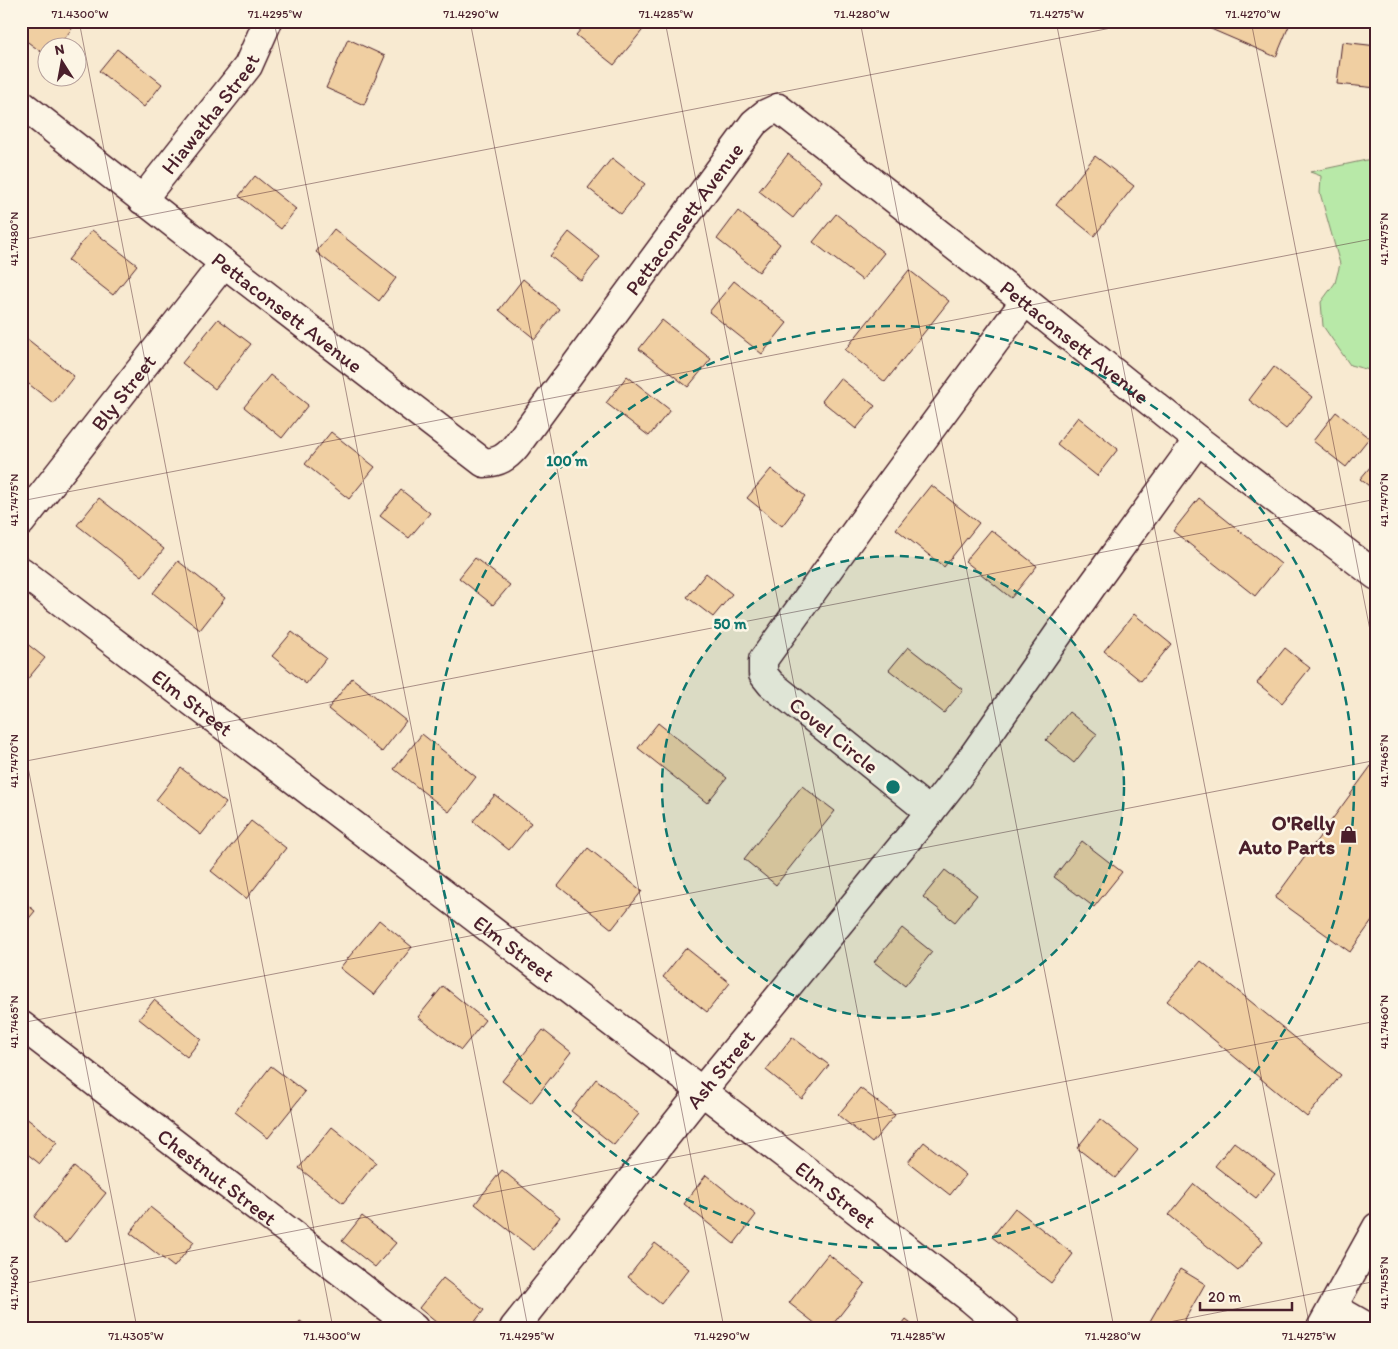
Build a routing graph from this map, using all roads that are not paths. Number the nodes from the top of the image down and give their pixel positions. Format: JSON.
{"nodes":[{"id":1,"x":268,"y":21,"type":"edge"},
{"id":2,"x":21,"y":104,"type":"edge"},
{"id":3,"x":142,"y":200,"type":"junction"},
{"id":4,"x":224,"y":263,"type":"junction"},
{"id":5,"x":1025,"y":301,"type":"junction"},
{"id":6,"x":1198,"y":440,"type":"junction"},
{"id":7,"x":21,"y":522,"type":"edge"},
{"id":8,"x":21,"y":571,"type":"edge"},
{"id":9,"x":1377,"y":576,"type":"edge"},
{"id":10,"x":930,"y":812,"type":"junction"},
{"id":11,"x":21,"y":1025,"type":"edge"},
{"id":12,"x":701,"y":1092,"type":"junction"},
{"id":13,"x":1377,"y":1227,"type":"edge"},
{"id":14,"x":1328,"y":1318,"type":"edge"},
{"id":15,"x":414,"y":1328,"type":"edge"},
{"id":16,"x":514,"y":1328,"type":"edge"},
{"id":17,"x":1005,"y":1328,"type":"edge"},
{"id":18,"x":1370,"y":1328,"type":"edge"}],
"edges":[{"from":1,"to":3,"type":"street","name":"Hiawatha Street"},
{"from":2,"to":3,"type":"street","name":"Pettaconsett Avenue"},
{"from":3,"to":4,"type":"street","name":"Pettaconsett Avenue"},
{"from":4,"to":5,"type":"street","name":"Pettaconsett Avenue"},
{"from":4,"to":7,"type":"street","name":"Bly Street"},
{"from":5,"to":6,"type":"street","name":"Pettaconsett Avenue"},
{"from":5,"to":10,"type":"street","name":"Covel Circle"},
{"from":6,"to":9,"type":"street","name":"Pettaconsett Avenue"},
{"from":6,"to":10,"type":"street"},
{"from":8,"to":12,"type":"street","name":"Elm Street"},
{"from":10,"to":12,"type":"street","name":"Ash Street"},
{"from":11,"to":15,"type":"street","name":"Chestnut Street"},
{"from":12,"to":16,"type":"street","name":"Ash Street"},
{"from":12,"to":17,"type":"street","name":"Elm Street"},
{"from":13,"to":14,"type":"street"},
{"from":14,"to":18,"type":"street"}]}
